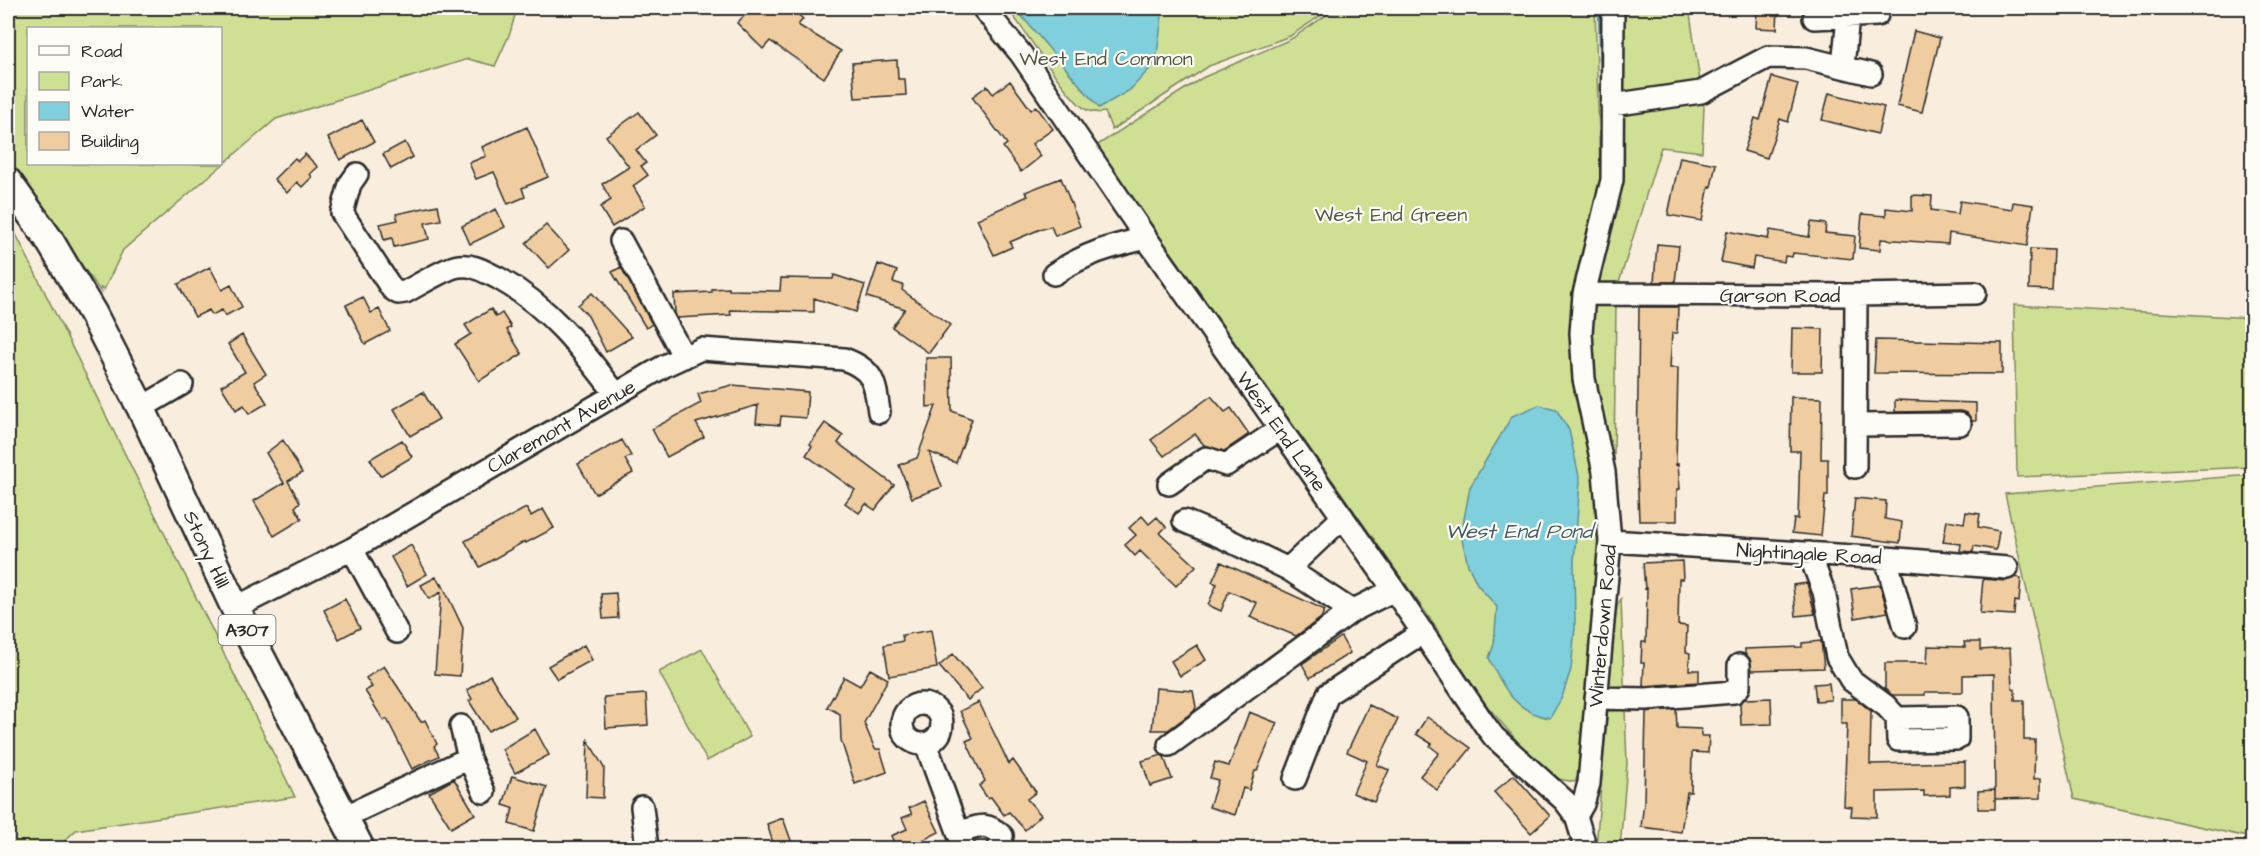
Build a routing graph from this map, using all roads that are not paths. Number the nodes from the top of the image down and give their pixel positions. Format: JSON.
{"nodes":[{"id":1,"x":983,"y":8,"type":"edge"},
{"id":2,"x":1612,"y":8,"type":"edge"},
{"id":3,"x":1877,"y":15,"type":"dead end"},
{"id":4,"x":1848,"y":16,"type":"junction"},
{"id":5,"x":1814,"y":18,"type":"dead end"},
{"id":6,"x":1843,"y":66,"type":"junction"},
{"id":7,"x":1871,"y":74,"type":"dead end"},
{"id":8,"x":1612,"y":105,"type":"junction"},
{"id":9,"x":357,"y":174,"type":"dead end"},
{"id":10,"x":8,"y":182,"type":"edge"},
{"id":11,"x":1146,"y":238,"type":"junction"},
{"id":12,"x":621,"y":241,"type":"dead end"},
{"id":13,"x":1054,"y":274,"type":"dead end"},
{"id":14,"x":1975,"y":293,"type":"dead end"},
{"id":15,"x":1584,"y":294,"type":"junction"},
{"id":16,"x":1856,"y":295,"type":"junction"},
{"id":17,"x":684,"y":357,"type":"junction"},
{"id":18,"x":182,"y":384,"type":"dead end"},
{"id":19,"x":616,"y":394,"type":"junction"},
{"id":20,"x":141,"y":408,"type":"junction"},
{"id":21,"x":879,"y":412,"type":"dead end"},
{"id":22,"x":1960,"y":424,"type":"dead end"},
{"id":23,"x":1856,"y":425,"type":"junction"},
{"id":24,"x":1280,"y":429,"type":"junction"},
{"id":25,"x":1855,"y":467,"type":"dead end"},
{"id":26,"x":1169,"y":484,"type":"dead end"},
{"id":27,"x":1342,"y":517,"type":"junction"},
{"id":28,"x":1184,"y":522,"type":"dead end"},
{"id":29,"x":1610,"y":541,"type":"junction"},
{"id":30,"x":352,"y":549,"type":"junction"},
{"id":31,"x":1809,"y":553,"type":"junction"},
{"id":32,"x":1886,"y":558,"type":"junction"},
{"id":33,"x":2007,"y":568,"type":"dead end"},
{"id":34,"x":1288,"y":569,"type":"junction"},
{"id":35,"x":1394,"y":590,"type":"junction"},
{"id":36,"x":235,"y":608,"type":"junction"},
{"id":37,"x":1352,"y":611,"type":"junction"},
{"id":38,"x":1905,"y":627,"type":"dead end"},
{"id":39,"x":397,"y":632,"type":"dead end"},
{"id":40,"x":1423,"y":632,"type":"junction"},
{"id":41,"x":1739,"y":665,"type":"dead end"},
{"id":42,"x":1596,"y":698,"type":"junction"},
{"id":43,"x":1898,"y":718,"type":"dead end"},
{"id":44,"x":461,"y":726,"type":"dead end"},
{"id":45,"x":926,"y":744,"type":"dead end"},
{"id":46,"x":1169,"y":745,"type":"dead end"},
{"id":47,"x":469,"y":758,"type":"junction"},
{"id":48,"x":1295,"y":779,"type":"dead end"},
{"id":49,"x":484,"y":792,"type":"dead end"},
{"id":50,"x":642,"y":807,"type":"dead end"},
{"id":51,"x":1576,"y":816,"type":"junction"},
{"id":52,"x":344,"y":818,"type":"junction"},
{"id":53,"x":961,"y":841,"type":"edge"},
{"id":54,"x":360,"y":849,"type":"edge"},
{"id":55,"x":647,"y":849,"type":"edge"},
{"id":56,"x":999,"y":849,"type":"edge"},
{"id":57,"x":1583,"y":849,"type":"edge"}],
"edges":[{"from":1,"to":11,"type":"street","name":"West End Lane"},
{"from":2,"to":8,"type":"street","name":"Winterdown Road"},
{"from":3,"to":4,"type":"street"},
{"from":4,"to":5,"type":"street"},
{"from":4,"to":6,"type":"street"},
{"from":6,"to":7,"type":"street"},
{"from":6,"to":8,"type":"street"},
{"from":8,"to":15,"type":"street","name":"Winterdown Road"},
{"from":9,"to":19,"type":"street"},
{"from":10,"to":20,"type":"main road","name":"Stony Hill","number":"A307"},
{"from":11,"to":13,"type":"street"},
{"from":11,"to":24,"type":"street","name":"West End Lane"},
{"from":12,"to":17,"type":"street"},
{"from":14,"to":16,"type":"street","name":"Garson Road"},
{"from":15,"to":16,"type":"street","name":"Garson Road"},
{"from":15,"to":29,"type":"street","name":"Winterdown Road"},
{"from":16,"to":23,"type":"street"},
{"from":17,"to":19,"type":"street","name":"Claremont Avenue"},
{"from":17,"to":21,"type":"street","name":"Claremont Avenue"},
{"from":18,"to":20,"type":"street"},
{"from":19,"to":30,"type":"street","name":"Claremont Avenue"},
{"from":20,"to":36,"type":"main road","name":"Stony Hill","number":"A307"},
{"from":22,"to":23,"type":"street"},
{"from":23,"to":25,"type":"street"},
{"from":24,"to":26,"type":"street"},
{"from":24,"to":27,"type":"street","name":"West End Lane"},
{"from":27,"to":34,"type":"street"},
{"from":27,"to":35,"type":"street","name":"West End Lane"},
{"from":28,"to":34,"type":"street"},
{"from":29,"to":31,"type":"street","name":"Nightingale Road"},
{"from":29,"to":42,"type":"street","name":"Winterdown Road"},
{"from":30,"to":36,"type":"street","name":"Claremont Avenue"},
{"from":30,"to":39,"type":"street"},
{"from":31,"to":32,"type":"street","name":"Nightingale Road"},
{"from":31,"to":43,"type":"street"},
{"from":32,"to":33,"type":"street","name":"Nightingale Road"},
{"from":32,"to":38,"type":"street"},
{"from":34,"to":37,"type":"street"},
{"from":35,"to":37,"type":"street"},
{"from":35,"to":40,"type":"street","name":"West End Lane"},
{"from":36,"to":52,"type":"main road","name":"Stony Hill","number":"A307"},
{"from":37,"to":46,"type":"street"},
{"from":40,"to":48,"type":"street"},
{"from":40,"to":51,"type":"street","name":"West End Lane"},
{"from":41,"to":42,"type":"street"},
{"from":42,"to":51,"type":"street","name":"Winterdown Road"},
{"from":44,"to":47,"type":"street"},
{"from":45,"to":53,"type":"street"},
{"from":47,"to":49,"type":"street"},
{"from":47,"to":52,"type":"street"},
{"from":50,"to":55,"type":"street"},
{"from":51,"to":57,"type":"street","name":"West End Lane"},
{"from":52,"to":54,"type":"main road","name":"Stony Hill","number":"A307"},
{"from":53,"to":56,"type":"street"}]}
